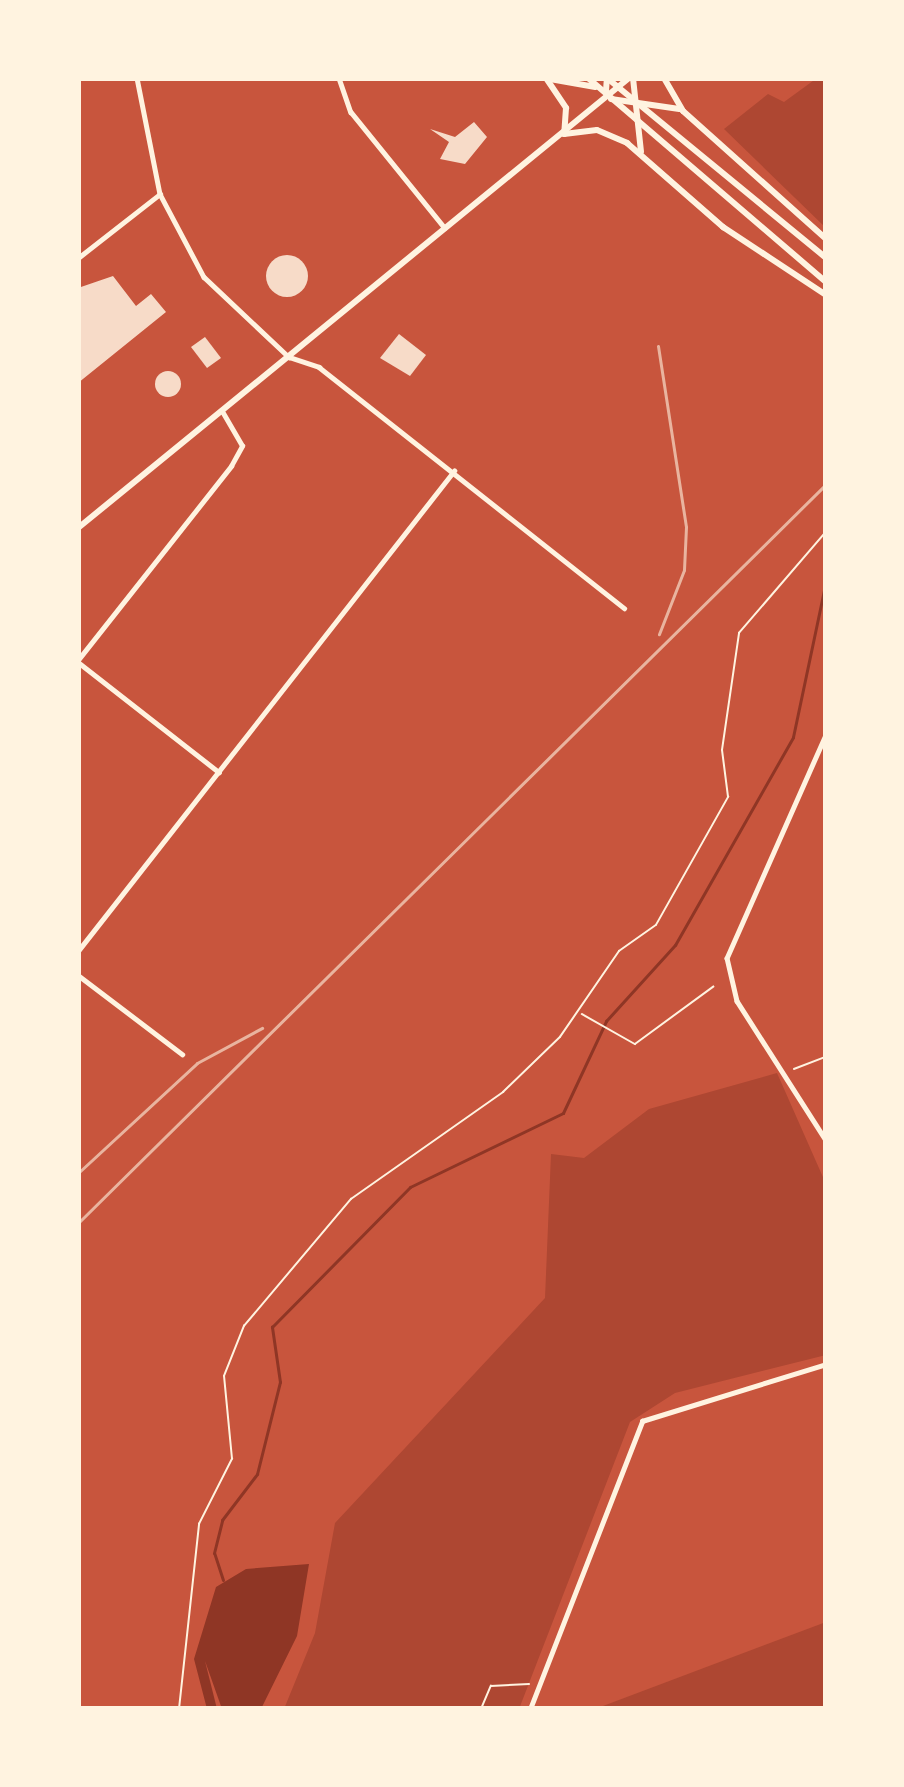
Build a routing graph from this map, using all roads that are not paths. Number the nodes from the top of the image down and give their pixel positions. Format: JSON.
{"nodes":[{"id":1,"x":137,"y":78,"type":"edge"},
{"id":2,"x":339,"y":78,"type":"edge"},
{"id":3,"x":546,"y":78,"type":"edge"},
{"id":4,"x":588,"y":78,"type":"edge"},
{"id":5,"x":630,"y":78,"type":"edge"},
{"id":6,"x":664,"y":78,"type":"edge"},
{"id":7,"x":607,"y":82,"type":"edge"},
{"id":8,"x":628,"y":97,"type":"junction"},
{"id":9,"x":600,"y":102,"type":"junction"},
{"id":10,"x":682,"y":111,"type":"junction"},
{"id":11,"x":564,"y":134,"type":"junction"},
{"id":12,"x":643,"y":156,"type":"junction"},
{"id":13,"x":160,"y":194,"type":"junction"},
{"id":14,"x":446,"y":229,"type":"junction"},
{"id":15,"x":826,"y":238,"type":"edge"},
{"id":16,"x":78,"y":258,"type":"edge"},
{"id":17,"x":826,"y":258,"type":"edge"},
{"id":18,"x":826,"y":282,"type":"edge"},
{"id":19,"x":826,"y":295,"type":"edge"},
{"id":20,"x":290,"y":357,"type":"junction"},
{"id":21,"x":222,"y":412,"type":"junction"},
{"id":22,"x":454,"y":471,"type":"junction"},
{"id":23,"x":78,"y":528,"type":"edge"},
{"id":24,"x":624,"y":608,"type":"dead end"},
{"id":25,"x":78,"y":661,"type":"edge"},
{"id":26,"x":826,"y":735,"type":"edge"},
{"id":27,"x":219,"y":772,"type":"junction"},
{"id":28,"x":78,"y":951,"type":"edge"},
{"id":29,"x":78,"y":975,"type":"edge"},
{"id":30,"x":182,"y":1054,"type":"dead end"},
{"id":31,"x":826,"y":1140,"type":"edge"},
{"id":32,"x":826,"y":1364,"type":"edge"},
{"id":33,"x":530,"y":1709,"type":"edge"}],
"edges":[{"from":1,"to":13,"type":"street"},
{"from":2,"to":14,"type":"street"},
{"from":3,"to":7,"type":"main road"},
{"from":3,"to":11,"type":"main road"},
{"from":4,"to":18,"type":"main road"},
{"from":5,"to":7,"type":"main road"},
{"from":5,"to":8,"type":"main road"},
{"from":5,"to":9,"type":"main road"},
{"from":6,"to":10,"type":"main road"},
{"from":7,"to":9,"type":"main road"},
{"from":7,"to":17,"type":"main road"},
{"from":8,"to":9,"type":"main road"},
{"from":8,"to":10,"type":"main road"},
{"from":8,"to":12,"type":"main road"},
{"from":9,"to":11,"type":"main road"},
{"from":10,"to":15,"type":"main road"},
{"from":11,"to":12,"type":"main road"},
{"from":11,"to":14,"type":"main road"},
{"from":12,"to":19,"type":"main road"},
{"from":13,"to":16,"type":"street"},
{"from":13,"to":20,"type":"street"},
{"from":14,"to":20,"type":"main road"},
{"from":20,"to":21,"type":"main road"},
{"from":20,"to":22,"type":"street"},
{"from":21,"to":23,"type":"main road"},
{"from":21,"to":25,"type":"street"},
{"from":22,"to":24,"type":"street"},
{"from":22,"to":27,"type":"street"},
{"from":25,"to":27,"type":"street"},
{"from":26,"to":31,"type":"street"},
{"from":27,"to":28,"type":"street"},
{"from":29,"to":30,"type":"street"},
{"from":32,"to":33,"type":"street"}]}
